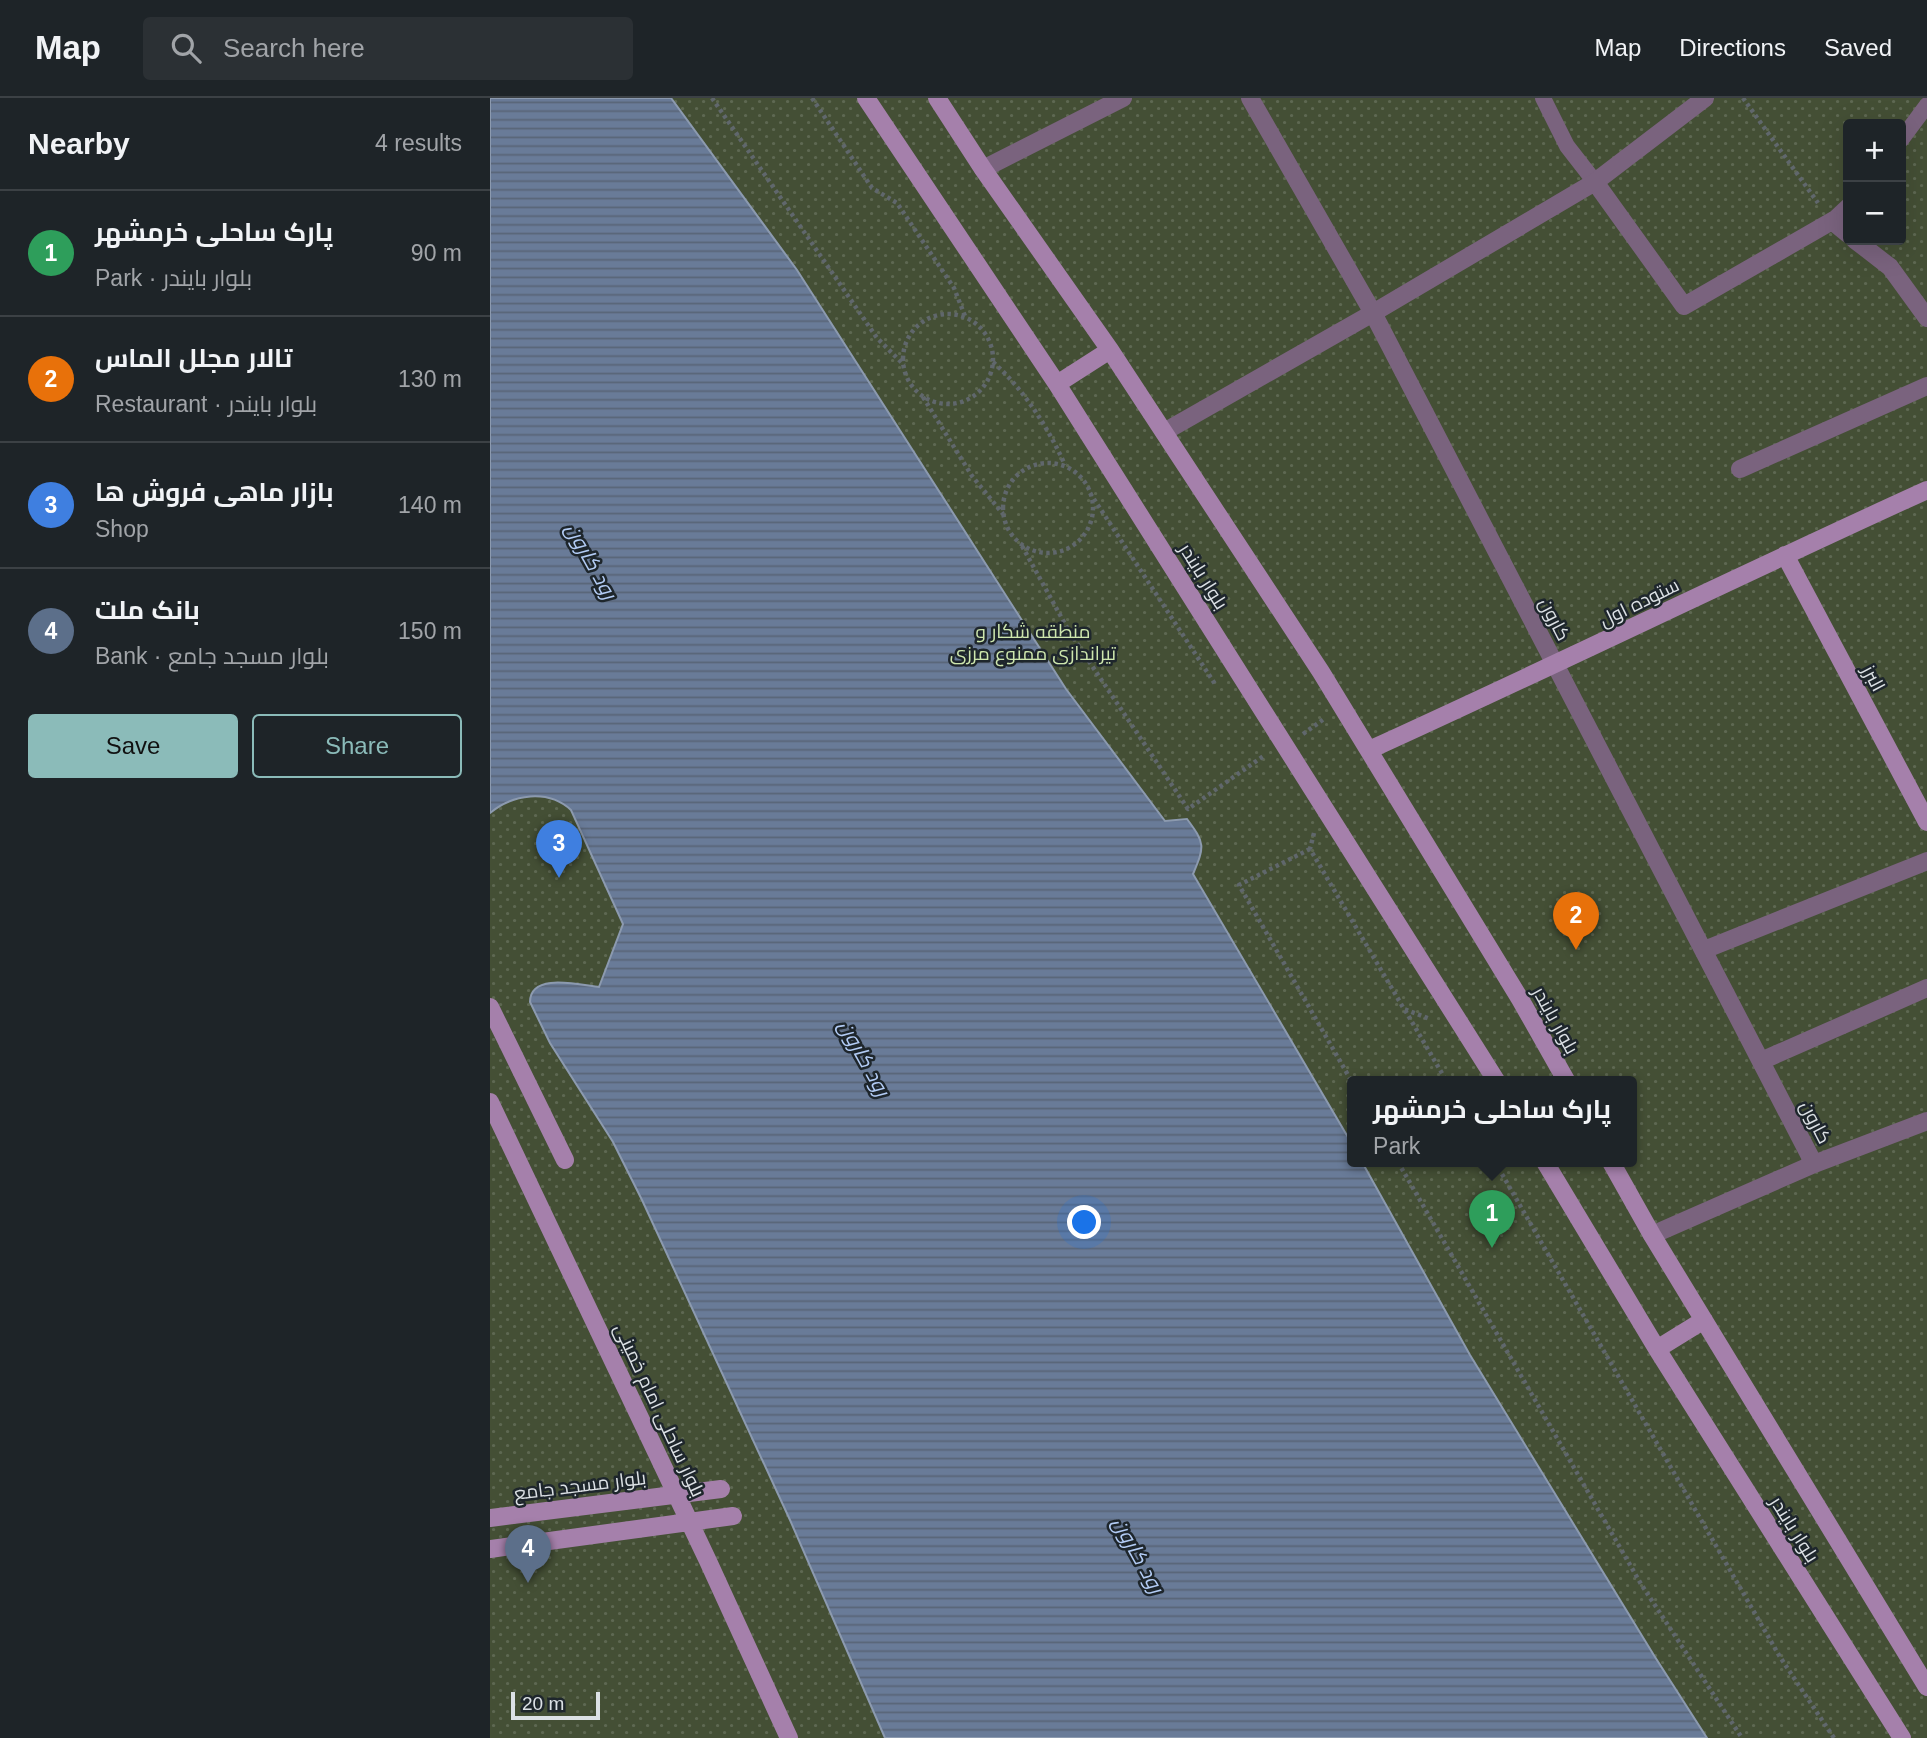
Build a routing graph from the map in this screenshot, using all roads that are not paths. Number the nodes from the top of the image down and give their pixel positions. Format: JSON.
{"nodes":[{"id":1,"x":866,"y":98,"type":"edge"},
{"id":2,"x":937,"y":98,"type":"edge"},
{"id":3,"x":1123,"y":98,"type":"edge"},
{"id":4,"x":1250,"y":98,"type":"edge"},
{"id":5,"x":1544,"y":98,"type":"edge"},
{"id":6,"x":1705,"y":98,"type":"edge"},
{"id":7,"x":1927,"y":105,"type":"edge"},
{"id":8,"x":1906,"y":134,"type":"edge"},
{"id":9,"x":983,"y":169,"type":"junction"},
{"id":10,"x":1595,"y":182,"type":"junction"},
{"id":11,"x":1843,"y":211,"type":"edge"},
{"id":12,"x":1832,"y":221,"type":"junction"},
{"id":13,"x":1843,"y":230,"type":"edge"},
{"id":14,"x":1862,"y":245,"type":"edge"},
{"id":15,"x":1373,"y":313,"type":"junction"},
{"id":16,"x":1927,"y":318,"type":"edge"},
{"id":17,"x":1110,"y":350,"type":"junction"},
{"id":18,"x":1057,"y":384,"type":"junction"},
{"id":19,"x":1927,"y":386,"type":"edge"},
{"id":20,"x":1164,"y":432,"type":"junction"},
{"id":21,"x":1740,"y":469,"type":"dead end"},
{"id":22,"x":1927,"y":490,"type":"edge"},
{"id":23,"x":1785,"y":555,"type":"junction"},
{"id":24,"x":1555,"y":665,"type":"junction"},
{"id":25,"x":1368,"y":750,"type":"junction"},
{"id":26,"x":1927,"y":822,"type":"edge"},
{"id":27,"x":1927,"y":860,"type":"edge"},
{"id":28,"x":1704,"y":950,"type":"junction"},
{"id":29,"x":1927,"y":988,"type":"edge"},
{"id":30,"x":490,"y":1007,"type":"edge"},
{"id":31,"x":1762,"y":1061,"type":"junction"},
{"id":32,"x":1493,"y":1076,"type":"edge"},
{"id":33,"x":1564,"y":1076,"type":"edge"},
{"id":34,"x":490,"y":1102,"type":"edge"},
{"id":35,"x":1927,"y":1121,"type":"edge"},
{"id":36,"x":565,"y":1160,"type":"dead end"},
{"id":37,"x":1814,"y":1164,"type":"junction"},
{"id":38,"x":1548,"y":1167,"type":"edge"},
{"id":39,"x":1614,"y":1167,"type":"edge"},
{"id":40,"x":1652,"y":1235,"type":"junction"},
{"id":41,"x":1704,"y":1320,"type":"junction"},
{"id":42,"x":1657,"y":1349,"type":"junction"},
{"id":43,"x":721,"y":1489,"type":"dead end"},
{"id":44,"x":676,"y":1494,"type":"junction"},
{"id":45,"x":733,"y":1516,"type":"dead end"},
{"id":46,"x":490,"y":1518,"type":"edge"},
{"id":47,"x":690,"y":1522,"type":"junction"},
{"id":48,"x":490,"y":1549,"type":"edge"},
{"id":49,"x":1927,"y":1687,"type":"edge"},
{"id":50,"x":789,"y":1738,"type":"edge"},
{"id":51,"x":1902,"y":1738,"type":"edge"}],
"edges":[{"from":1,"to":18,"type":"street","name":"بلوار بایندر"},
{"from":2,"to":9,"type":"street","name":"بلوار بایندر"},
{"from":3,"to":9,"type":"street"},
{"from":4,"to":15,"type":"street","name":"کارون"},
{"from":5,"to":10,"type":"lane"},
{"from":6,"to":10,"type":"street"},
{"from":7,"to":8,"type":"lane"},
{"from":9,"to":17,"type":"street","name":"بلوار بایندر"},
{"from":10,"to":12,"type":"street"},
{"from":10,"to":15,"type":"street"},
{"from":11,"to":12,"type":"lane"},
{"from":12,"to":13,"type":"street"},
{"from":14,"to":16,"type":"street"},
{"from":15,"to":20,"type":"street"},
{"from":15,"to":24,"type":"street","name":"کارون"},
{"from":17,"to":18,"type":"street"},
{"from":17,"to":20,"type":"street","name":"بلوار بایندر"},
{"from":18,"to":32,"type":"street","name":"بلوار بایندر"},
{"from":19,"to":21,"type":"street"},
{"from":20,"to":25,"type":"street","name":"بلوار بایندر"},
{"from":22,"to":23,"type":"street","name":"ستوده اول"},
{"from":23,"to":24,"type":"street","name":"ستوده اول"},
{"from":23,"to":26,"type":"street","name":"البرز"},
{"from":24,"to":25,"type":"street","name":"ستوده اول"},
{"from":24,"to":28,"type":"street","name":"کارون"},
{"from":25,"to":33,"type":"street","name":"بلوار بایندر"},
{"from":27,"to":28,"type":"street"},
{"from":28,"to":31,"type":"street","name":"کارون"},
{"from":29,"to":31,"type":"street"},
{"from":30,"to":36,"type":"street"},
{"from":31,"to":37,"type":"street","name":"کارون"},
{"from":34,"to":44,"type":"street","name":"بلوار ساحلی امام خمینی"},
{"from":35,"to":37,"type":"street"},
{"from":37,"to":40,"type":"street"},
{"from":38,"to":42,"type":"street","name":"بلوار بایندر"},
{"from":39,"to":40,"type":"street","name":"بلوار بایندر"},
{"from":40,"to":41,"type":"street","name":"بلوار بایندر"},
{"from":41,"to":42,"type":"street"},
{"from":41,"to":49,"type":"street","name":"بلوار بایندر"},
{"from":42,"to":51,"type":"street","name":"بلوار بایندر"},
{"from":43,"to":44,"type":"street","name":"بلوار مسجد جامع"},
{"from":44,"to":46,"type":"street","name":"بلوار مسجد جامع"},
{"from":44,"to":47,"type":"street","name":"بلوار ساحلی امام خمینی"},
{"from":45,"to":47,"type":"street"},
{"from":47,"to":48,"type":"street"},
{"from":47,"to":50,"type":"street","name":"بلوار ساحلی امام خمینی"}]}
